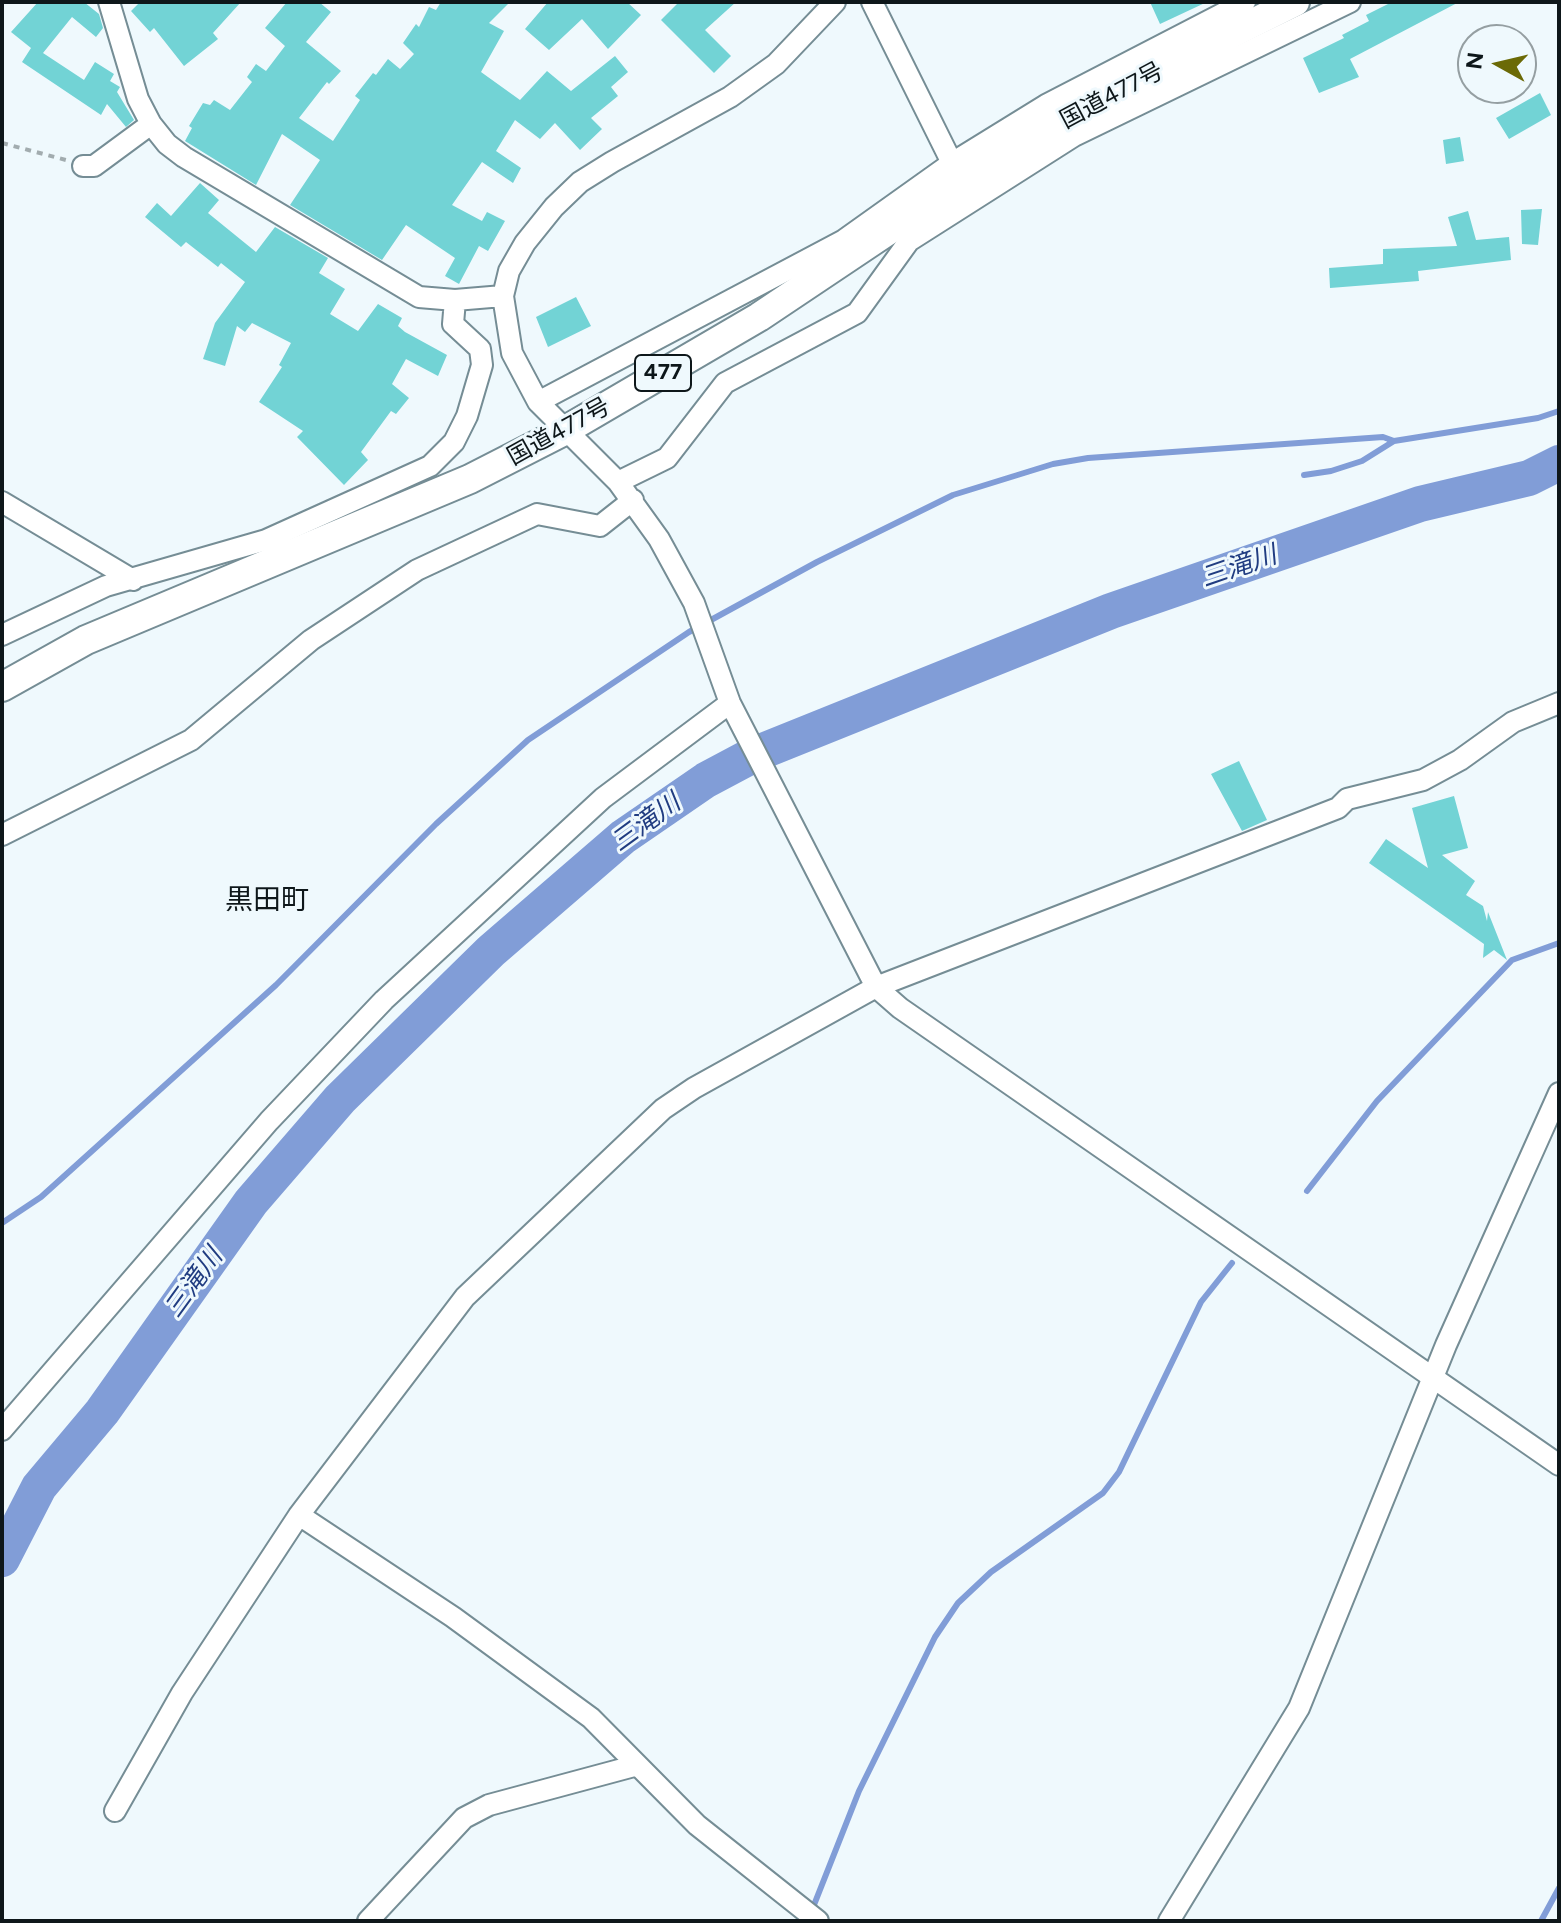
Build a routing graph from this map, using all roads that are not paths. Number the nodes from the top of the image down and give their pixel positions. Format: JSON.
{"nodes":[{"id":1,"x":109,"y":2,"type":"edge"},
{"id":2,"x":835,"y":2,"type":"edge"},
{"id":3,"x":872,"y":2,"type":"edge"},
{"id":4,"x":1245,"y":2,"type":"edge"},
{"id":5,"x":1295,"y":2,"type":"edge"},
{"id":6,"x":1350,"y":2,"type":"edge"},
{"id":7,"x":151,"y":124,"type":"junction"},
{"id":8,"x":952,"y":163,"type":"junction"},
{"id":9,"x":83,"y":166,"type":"road end"},
{"id":10,"x":503,"y":296,"type":"junction"},
{"id":11,"x":455,"y":300,"type":"junction"},
{"id":12,"x":538,"y":402,"type":"junction"},
{"id":13,"x":564,"y":431,"type":"junction"},
{"id":14,"x":618,"y":482,"type":"junction"},
{"id":15,"x":633,"y":500,"type":"junction"},
{"id":16,"x":2,"y":502,"type":"edge"},
{"id":17,"x":133,"y":580,"type":"junction"},
{"id":18,"x":2,"y":635,"type":"edge"},
{"id":19,"x":2,"y":687,"type":"edge"},
{"id":20,"x":1559,"y":703,"type":"edge"},
{"id":21,"x":732,"y":705,"type":"junction"},
{"id":22,"x":2,"y":835,"type":"edge"},
{"id":23,"x":876,"y":987,"type":"junction"},
{"id":24,"x":1559,"y":1093,"type":"edge"},
{"id":25,"x":1432,"y":1378,"type":"junction"},
{"id":26,"x":2,"y":1430,"type":"edge"},
{"id":27,"x":1559,"y":1465,"type":"edge"},
{"id":28,"x":299,"y":1515,"type":"junction"},
{"id":29,"x":634,"y":1766,"type":"junction"},
{"id":30,"x":115,"y":1811,"type":"dead end"},
{"id":31,"x":813,"y":1917,"type":"edge"},
{"id":32,"x":368,"y":1921,"type":"edge"},
{"id":33,"x":1169,"y":1921,"type":"edge"}],
"edges":[{"from":1,"to":7,"type":"street"},
{"from":2,"to":10,"type":"street"},
{"from":3,"to":8,"type":"street"},
{"from":4,"to":8,"type":"street"},
{"from":5,"to":13,"type":"highway","name":"国道477号","number":"477"},
{"from":6,"to":14,"type":"street"},
{"from":7,"to":9,"type":"street"},
{"from":7,"to":11,"type":"street"},
{"from":8,"to":12,"type":"street"},
{"from":10,"to":11,"type":"street"},
{"from":10,"to":12,"type":"street"},
{"from":11,"to":17,"type":"street"},
{"from":12,"to":13,"type":"street"},
{"from":13,"to":14,"type":"street"},
{"from":13,"to":19,"type":"highway","name":"国道477号","number":"477"},
{"from":14,"to":15,"type":"street"},
{"from":15,"to":21,"type":"street"},
{"from":15,"to":22,"type":"street"},
{"from":16,"to":17,"type":"street"},
{"from":17,"to":18,"type":"street"},
{"from":20,"to":23,"type":"street"},
{"from":21,"to":23,"type":"street"},
{"from":21,"to":26,"type":"street"},
{"from":23,"to":25,"type":"street"},
{"from":23,"to":28,"type":"street"},
{"from":24,"to":25,"type":"street"},
{"from":25,"to":27,"type":"street"},
{"from":25,"to":33,"type":"street"},
{"from":28,"to":29,"type":"street"},
{"from":28,"to":30,"type":"street"},
{"from":29,"to":31,"type":"street"},
{"from":29,"to":32,"type":"street"}]}
